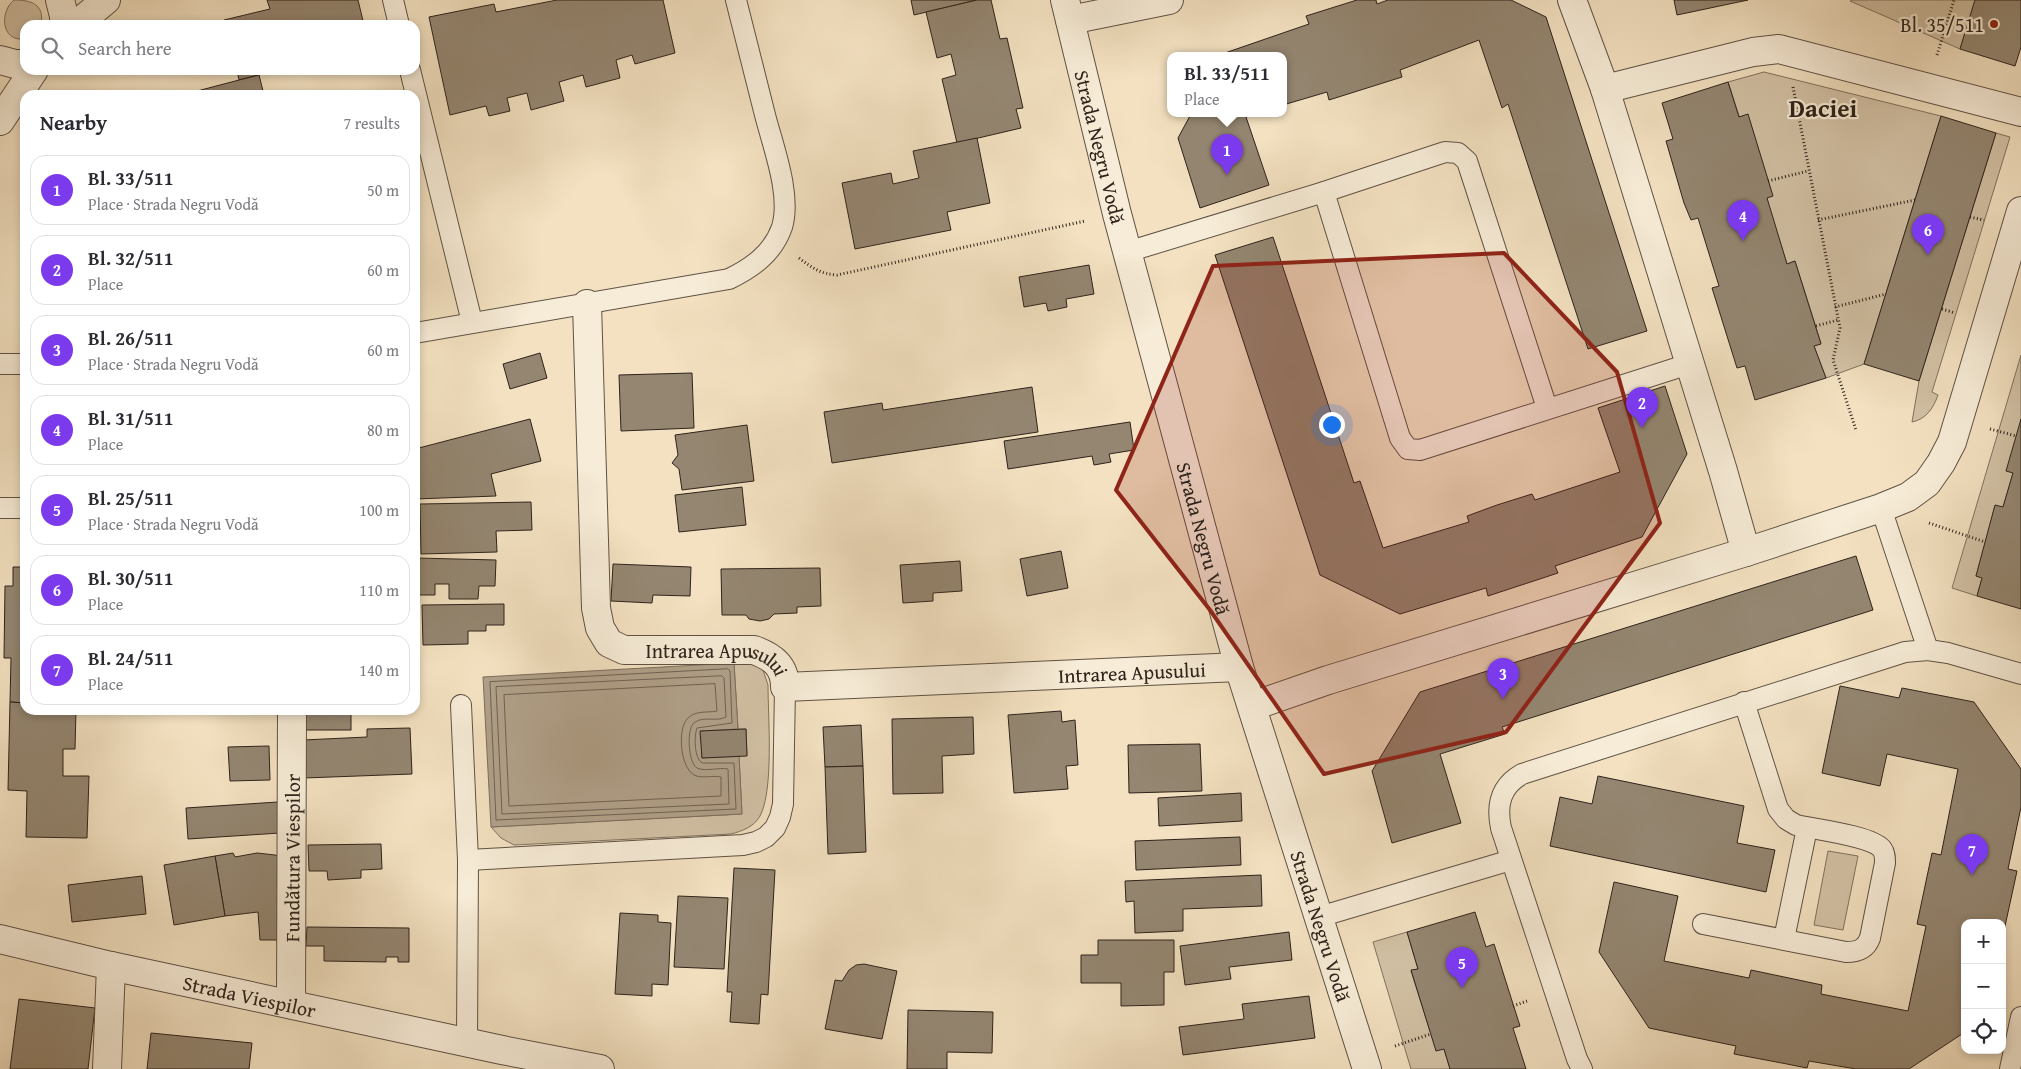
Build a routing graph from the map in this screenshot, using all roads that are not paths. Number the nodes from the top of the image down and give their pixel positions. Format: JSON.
{"nodes":[{"id":1,"x":60,"y":0,"type":"edge"},
{"id":2,"x":106,"y":0,"type":"edge"},
{"id":3,"x":393,"y":0,"type":"edge"},
{"id":4,"x":736,"y":0,"type":"edge"},
{"id":5,"x":1169,"y":0,"type":"edge"},
{"id":6,"x":1572,"y":0,"type":"edge"},
{"id":7,"x":1068,"y":10,"type":"edge"},
{"id":8,"x":64,"y":20,"type":"edge"},
{"id":9,"x":82,"y":20,"type":"edge"},
{"id":10,"x":398,"y":20,"type":"edge"},
{"id":11,"x":0,"y":60,"type":"edge"},
{"id":12,"x":20,"y":64,"type":"edge"},
{"id":13,"x":31,"y":75,"type":"edge"},
{"id":14,"x":411,"y":75,"type":"edge"},
{"id":15,"x":1605,"y":89,"type":"junction"},
{"id":16,"x":21,"y":90,"type":"edge"},
{"id":17,"x":415,"y":90,"type":"edge"},
{"id":18,"x":20,"y":91,"type":"edge"},
{"id":19,"x":420,"y":111,"type":"edge"},
{"id":20,"x":2021,"y":112,"type":"edge"},
{"id":21,"x":0,"y":121,"type":"edge"},
{"id":22,"x":1324,"y":192,"type":"junction"},
{"id":23,"x":2019,"y":223,"type":"edge"},
{"id":24,"x":1127,"y":252,"type":"junction"},
{"id":25,"x":587,"y":304,"type":"junction"},
{"id":26,"x":472,"y":322,"type":"junction"},
{"id":27,"x":420,"y":332,"type":"edge"},
{"id":28,"x":0,"y":364,"type":"edge"},
{"id":29,"x":20,"y":364,"type":"edge"},
{"id":30,"x":1689,"y":364,"type":"junction"},
{"id":31,"x":1547,"y":408,"type":"junction"},
{"id":32,"x":0,"y":508,"type":"edge"},
{"id":33,"x":20,"y":508,"type":"edge"},
{"id":34,"x":1881,"y":508,"type":"junction"},
{"id":35,"x":1746,"y":552,"type":"junction"},
{"id":36,"x":1928,"y":650,"type":"junction"},
{"id":37,"x":1239,"y":666,"type":"junction"},
{"id":38,"x":2021,"y":674,"type":"edge"},
{"id":39,"x":785,"y":687,"type":"junction"},
{"id":40,"x":1744,"y":702,"type":"junction"},
{"id":41,"x":461,"y":705,"type":"dead end"},
{"id":42,"x":1253,"y":706,"type":"junction"},
{"id":43,"x":292,"y":715,"type":"edge"},
{"id":44,"x":1807,"y":828,"type":"junction"},
{"id":45,"x":468,"y":860,"type":"junction"},
{"id":46,"x":1511,"y":860,"type":"junction"},
{"id":47,"x":1318,"y":917,"type":"junction"},
{"id":48,"x":1703,"y":924,"type":"dead end"},
{"id":49,"x":0,"y":939,"type":"edge"},
{"id":50,"x":1784,"y":939,"type":"junction"},
{"id":51,"x":111,"y":966,"type":"junction"},
{"id":52,"x":291,"y":1004,"type":"junction"},
{"id":53,"x":2021,"y":1017,"type":"edge"},
{"id":54,"x":467,"y":1042,"type":"junction"},
{"id":55,"x":501,"y":1060,"type":"edge"},
{"id":56,"x":107,"y":1069,"type":"edge"},
{"id":57,"x":600,"y":1069,"type":"edge"},
{"id":58,"x":1367,"y":1069,"type":"edge"},
{"id":59,"x":1582,"y":1069,"type":"edge"},
{"id":60,"x":2010,"y":1069,"type":"edge"}],
"edges":[{"from":1,"to":8,"type":"street"},
{"from":2,"to":9,"type":"street"},
{"from":3,"to":10,"type":"lane"},
{"from":4,"to":25,"type":"lane"},
{"from":5,"to":7,"type":"street"},
{"from":6,"to":15,"type":"street"},
{"from":7,"to":24,"type":"street","name":"Strada Negru Vodă"},
{"from":11,"to":12,"type":"street"},
{"from":13,"to":16,"type":"street"},
{"from":14,"to":17,"type":"lane"},
{"from":15,"to":20,"type":"street"},
{"from":15,"to":30,"type":"street"},
{"from":18,"to":21,"type":"street"},
{"from":19,"to":26,"type":"lane"},
{"from":22,"to":24,"type":"lane"},
{"from":22,"to":31,"type":"lane"},
{"from":22,"to":31,"type":"lane"},
{"from":23,"to":34,"type":"street"},
{"from":24,"to":37,"type":"street","name":"Strada Negru Vodă"},
{"from":25,"to":26,"type":"lane"},
{"from":25,"to":39,"type":"street","name":"Intrarea Apusului"},
{"from":26,"to":27,"type":"lane"},
{"from":28,"to":29,"type":"lane"},
{"from":30,"to":31,"type":"lane"},
{"from":30,"to":35,"type":"street"},
{"from":32,"to":33,"type":"lane"},
{"from":34,"to":35,"type":"street"},
{"from":34,"to":36,"type":"lane"},
{"from":35,"to":42,"type":"street"},
{"from":36,"to":38,"type":"lane"},
{"from":36,"to":40,"type":"lane"},
{"from":37,"to":39,"type":"street","name":"Intrarea Apusului"},
{"from":37,"to":42,"type":"street","name":"Strada Negru Vodă"},
{"from":39,"to":45,"type":"lane"},
{"from":40,"to":44,"type":"lane"},
{"from":40,"to":46,"type":"lane"},
{"from":41,"to":45,"type":"lane"},
{"from":42,"to":47,"type":"street","name":"Strada Negru Vodă"},
{"from":43,"to":52,"type":"street","name":"Fundătura Viespilor"},
{"from":44,"to":50,"type":"lane"},
{"from":44,"to":50,"type":"lane"},
{"from":45,"to":54,"type":"lane"},
{"from":46,"to":47,"type":"lane"},
{"from":46,"to":59,"type":"lane"},
{"from":47,"to":58,"type":"street","name":"Strada Negru Vodă"},
{"from":48,"to":50,"type":"lane"},
{"from":49,"to":51,"type":"street","name":"Strada Viespilor"},
{"from":51,"to":52,"type":"street","name":"Strada Viespilor"},
{"from":51,"to":56,"type":"street"},
{"from":52,"to":54,"type":"street","name":"Strada Viespilor"},
{"from":53,"to":60,"type":"lane"},
{"from":54,"to":55,"type":"street","name":"Strada Viespilor"},
{"from":55,"to":57,"type":"street","name":"Strada Viespilor"}]}
